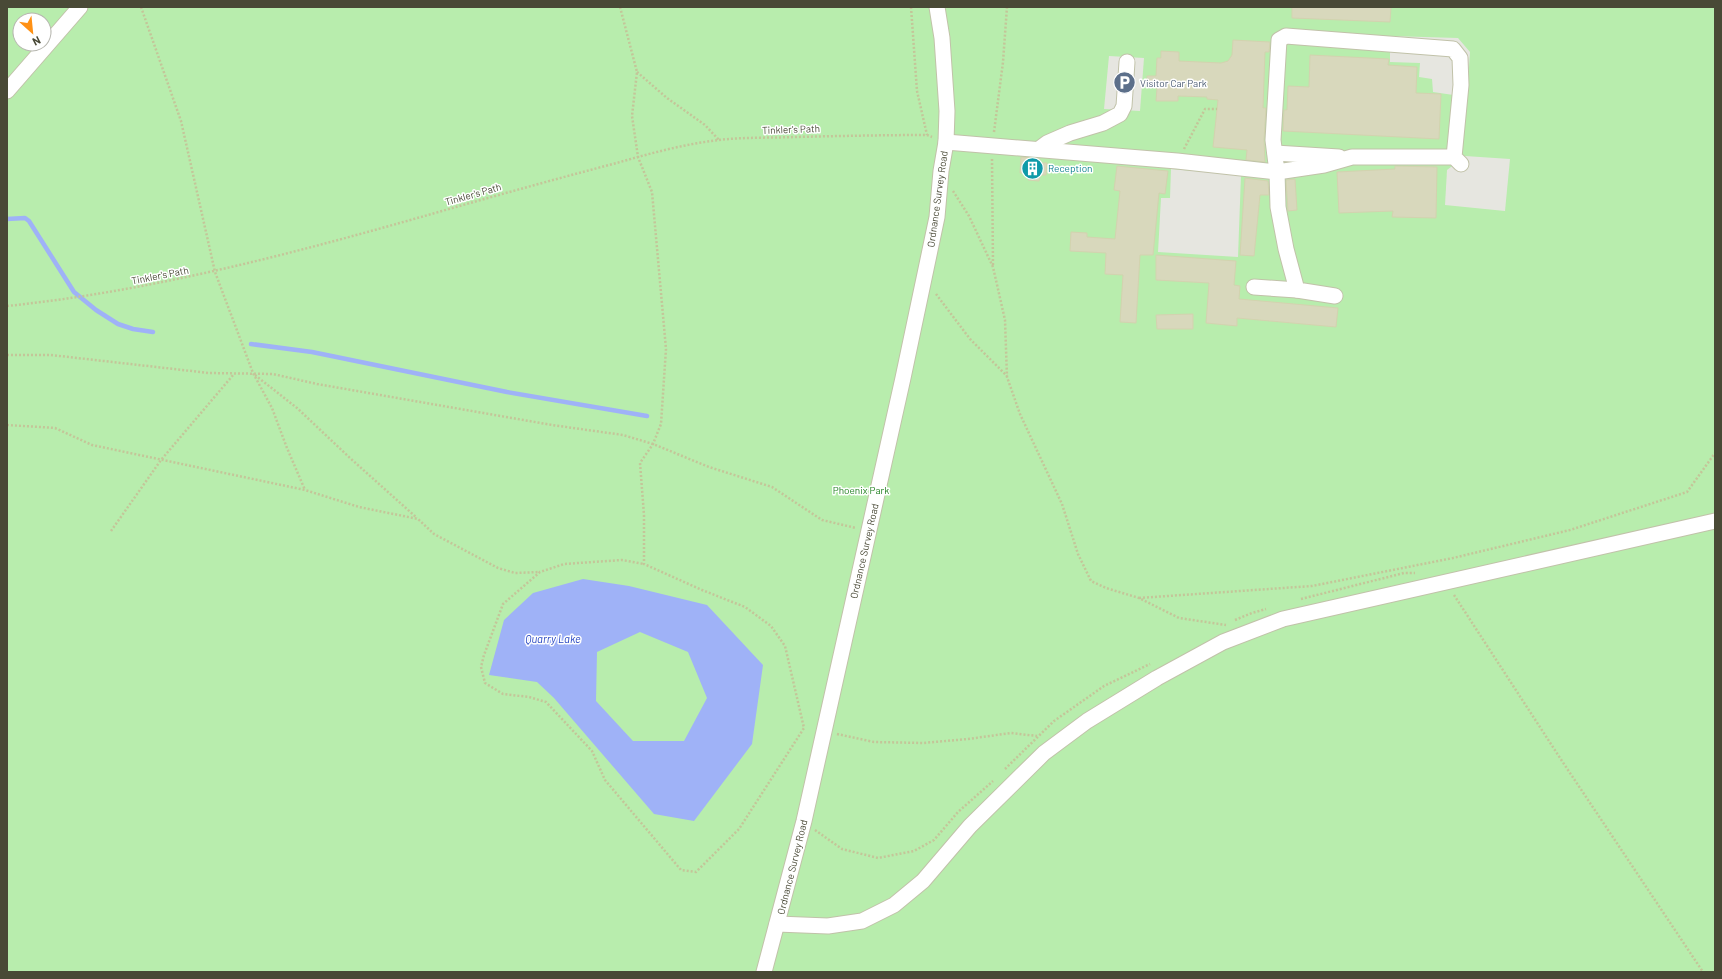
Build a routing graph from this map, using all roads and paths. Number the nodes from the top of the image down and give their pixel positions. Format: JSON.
{"nodes":[{"id":1,"x":80,"y":7,"type":"edge"},
{"id":2,"x":141,"y":7,"type":"edge"},
{"id":3,"x":620,"y":7,"type":"edge"},
{"id":4,"x":911,"y":7,"type":"edge"},
{"id":5,"x":937,"y":7,"type":"edge"},
{"id":6,"x":1127,"y":62,"type":"dead end"},
{"id":7,"x":637,"y":72,"type":"junction"},
{"id":8,"x":7,"y":91,"type":"edge"},
{"id":9,"x":1217,"y":109,"type":"dead end"},
{"id":10,"x":927,"y":135,"type":"junction"},
{"id":11,"x":720,"y":140,"type":"junction"},
{"id":12,"x":946,"y":142,"type":"junction"},
{"id":13,"x":1039,"y":149,"type":"junction"},
{"id":14,"x":1275,"y":153,"type":"junction"},
{"id":15,"x":638,"y":157,"type":"junction"},
{"id":16,"x":1352,"y":157,"type":"junction"},
{"id":17,"x":1177,"y":161,"type":"junction"},
{"id":18,"x":1277,"y":172,"type":"junction"},
{"id":19,"x":953,"y":190,"type":"dead end"},
{"id":20,"x":215,"y":272,"type":"junction"},
{"id":21,"x":924,"y":278,"type":"junction"},
{"id":22,"x":1254,"y":287,"type":"dead end"},
{"id":23,"x":1297,"y":290,"type":"junction"},
{"id":24,"x":1335,"y":296,"type":"dead end"},
{"id":25,"x":7,"y":306,"type":"edge"},
{"id":26,"x":7,"y":355,"type":"edge"},
{"id":27,"x":234,"y":373,"type":"junction"},
{"id":28,"x":253,"y":373,"type":"junction"},
{"id":29,"x":1007,"y":377,"type":"junction"},
{"id":30,"x":7,"y":425,"type":"edge"},
{"id":31,"x":653,"y":444,"type":"junction"},
{"id":32,"x":1715,"y":453,"type":"edge"},
{"id":33,"x":162,"y":460,"type":"junction"},
{"id":34,"x":305,"y":490,"type":"junction"},
{"id":35,"x":418,"y":519,"type":"junction"},
{"id":36,"x":1715,"y":521,"type":"edge"},
{"id":37,"x":111,"y":531,"type":"dead end"},
{"id":38,"x":868,"y":531,"type":"junction"},
{"id":39,"x":644,"y":564,"type":"junction"},
{"id":40,"x":540,"y":572,"type":"junction"},
{"id":41,"x":1417,"y":573,"type":"dead end"},
{"id":42,"x":1446,"y":582,"type":"junction"},
{"id":43,"x":1139,"y":598,"type":"junction"},
{"id":44,"x":1295,"y":600,"type":"dead end"},
{"id":45,"x":1266,"y":608,"type":"dead end"},
{"id":46,"x":1226,"y":625,"type":"junction"},
{"id":47,"x":1219,"y":628,"type":"dead end"},
{"id":48,"x":1151,"y":663,"type":"dead end"},
{"id":49,"x":823,"y":731,"type":"junction"},
{"id":50,"x":1038,"y":736,"type":"junction"},
{"id":51,"x":1002,"y":772,"type":"dead end"},
{"id":52,"x":997,"y":777,"type":"dead end"},
{"id":53,"x":804,"y":821,"type":"junction"},
{"id":54,"x":777,"y":924,"type":"junction"},
{"id":55,"x":764,"y":972,"type":"edge"},
{"id":56,"x":1702,"y":972,"type":"edge"}],
"edges":[{"from":1,"to":8,"type":"street"},
{"from":2,"to":20,"type":"path"},
{"from":3,"to":7,"type":"path"},
{"from":4,"to":10,"type":"path"},
{"from":5,"to":12,"type":"street","name":"Ordnance Survey Road"},
{"from":6,"to":13,"type":"street"},
{"from":7,"to":11,"type":"path"},
{"from":7,"to":15,"type":"path"},
{"from":9,"to":17,"type":"path"},
{"from":10,"to":11,"type":"path","name":"Tinkler's Path"},
{"from":10,"to":12,"type":"path","name":"Tinkler's Path"},
{"from":11,"to":15,"type":"path","name":"Tinkler's Path"},
{"from":12,"to":13,"type":"street"},
{"from":12,"to":21,"type":"street","name":"Ordnance Survey Road"},
{"from":13,"to":17,"type":"street"},
{"from":14,"to":16,"type":"street"},
{"from":14,"to":16,"type":"street"},
{"from":14,"to":18,"type":"street"},
{"from":15,"to":20,"type":"path","name":"Tinkler's Path"},
{"from":15,"to":31,"type":"path"},
{"from":16,"to":18,"type":"street"},
{"from":17,"to":18,"type":"street"},
{"from":18,"to":23,"type":"street"},
{"from":19,"to":29,"type":"path"},
{"from":20,"to":25,"type":"path","name":"Tinkler's Path"},
{"from":20,"to":28,"type":"path"},
{"from":21,"to":29,"type":"path"},
{"from":21,"to":38,"type":"street","name":"Ordnance Survey Road"},
{"from":22,"to":23,"type":"street"},
{"from":23,"to":24,"type":"street"},
{"from":26,"to":27,"type":"path"},
{"from":27,"to":28,"type":"path"},
{"from":27,"to":33,"type":"path"},
{"from":28,"to":31,"type":"path"},
{"from":28,"to":34,"type":"path"},
{"from":28,"to":35,"type":"path"},
{"from":29,"to":43,"type":"path"},
{"from":30,"to":33,"type":"path"},
{"from":31,"to":38,"type":"path"},
{"from":31,"to":39,"type":"path"},
{"from":32,"to":43,"type":"path"},
{"from":33,"to":34,"type":"path"},
{"from":33,"to":37,"type":"path"},
{"from":34,"to":35,"type":"path"},
{"from":35,"to":40,"type":"path"},
{"from":36,"to":42,"type":"street"},
{"from":38,"to":49,"type":"street","name":"Ordnance Survey Road"},
{"from":39,"to":40,"type":"path"},
{"from":39,"to":40,"type":"path"},
{"from":41,"to":44,"type":"path"},
{"from":42,"to":54,"type":"street"},
{"from":42,"to":56,"type":"path"},
{"from":43,"to":46,"type":"path"},
{"from":45,"to":46,"type":"path"},
{"from":46,"to":47,"type":"path"},
{"from":48,"to":50,"type":"path"},
{"from":49,"to":50,"type":"path"},
{"from":49,"to":53,"type":"street","name":"Ordnance Survey Road"},
{"from":50,"to":51,"type":"path"},
{"from":52,"to":53,"type":"path"},
{"from":53,"to":54,"type":"street","name":"Ordnance Survey Road"},
{"from":54,"to":55,"type":"street","name":"Ordnance Survey Road"}]}
